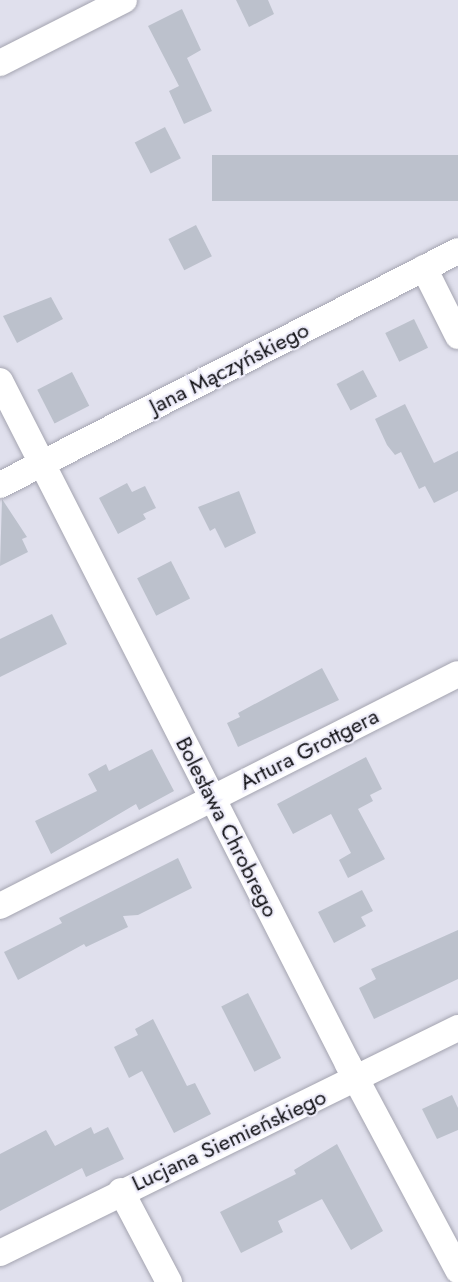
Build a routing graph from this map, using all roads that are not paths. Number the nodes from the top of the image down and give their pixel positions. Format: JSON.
{"nodes":[{"id":1,"x":123,"y":0,"type":"edge"},
{"id":2,"x":0,"y":63,"type":"edge"},
{"id":3,"x":458,"y":251,"type":"edge"},
{"id":4,"x":424,"y":268,"type":"junction"},
{"id":5,"x":458,"y":336,"type":"edge"},
{"id":6,"x":0,"y":381,"type":"edge"},
{"id":7,"x":44,"y":463,"type":"junction"},
{"id":8,"x":0,"y":485,"type":"edge"},
{"id":9,"x":458,"y":674,"type":"edge"},
{"id":10,"x":212,"y":799,"type":"junction"},
{"id":11,"x":0,"y":906,"type":"edge"},
{"id":12,"x":458,"y":1028,"type":"edge"},
{"id":13,"x":357,"y":1079,"type":"junction"},
{"id":14,"x":121,"y":1191,"type":"junction"},
{"id":15,"x":0,"y":1252,"type":"edge"},
{"id":16,"x":458,"y":1270,"type":"edge"},
{"id":17,"x":169,"y":1282,"type":"edge"}],
"edges":[{"from":1,"to":2,"type":"street"},
{"from":3,"to":4,"type":"street","name":"Jana Mączyńskiego"},
{"from":4,"to":5,"type":"street"},
{"from":4,"to":7,"type":"street","name":"Jana Mączyńskiego"},
{"from":6,"to":7,"type":"street","name":"Bolesława Chrobrego"},
{"from":7,"to":8,"type":"street","name":"Jana Mączyńskiego"},
{"from":7,"to":10,"type":"street","name":"Bolesława Chrobrego"},
{"from":9,"to":10,"type":"street","name":"Artura Grottgera"},
{"from":10,"to":11,"type":"street","name":"Artura Grottgera"},
{"from":10,"to":13,"type":"street","name":"Bolesława Chrobrego"},
{"from":12,"to":13,"type":"street","name":"Lucjana Siemieńskiego"},
{"from":13,"to":14,"type":"street","name":"Lucjana Siemieńskiego"},
{"from":13,"to":16,"type":"street","name":"Bolesława Chrobrego"},
{"from":14,"to":15,"type":"street","name":"Lucjana Siemieńskiego"},
{"from":14,"to":17,"type":"street"}]}
